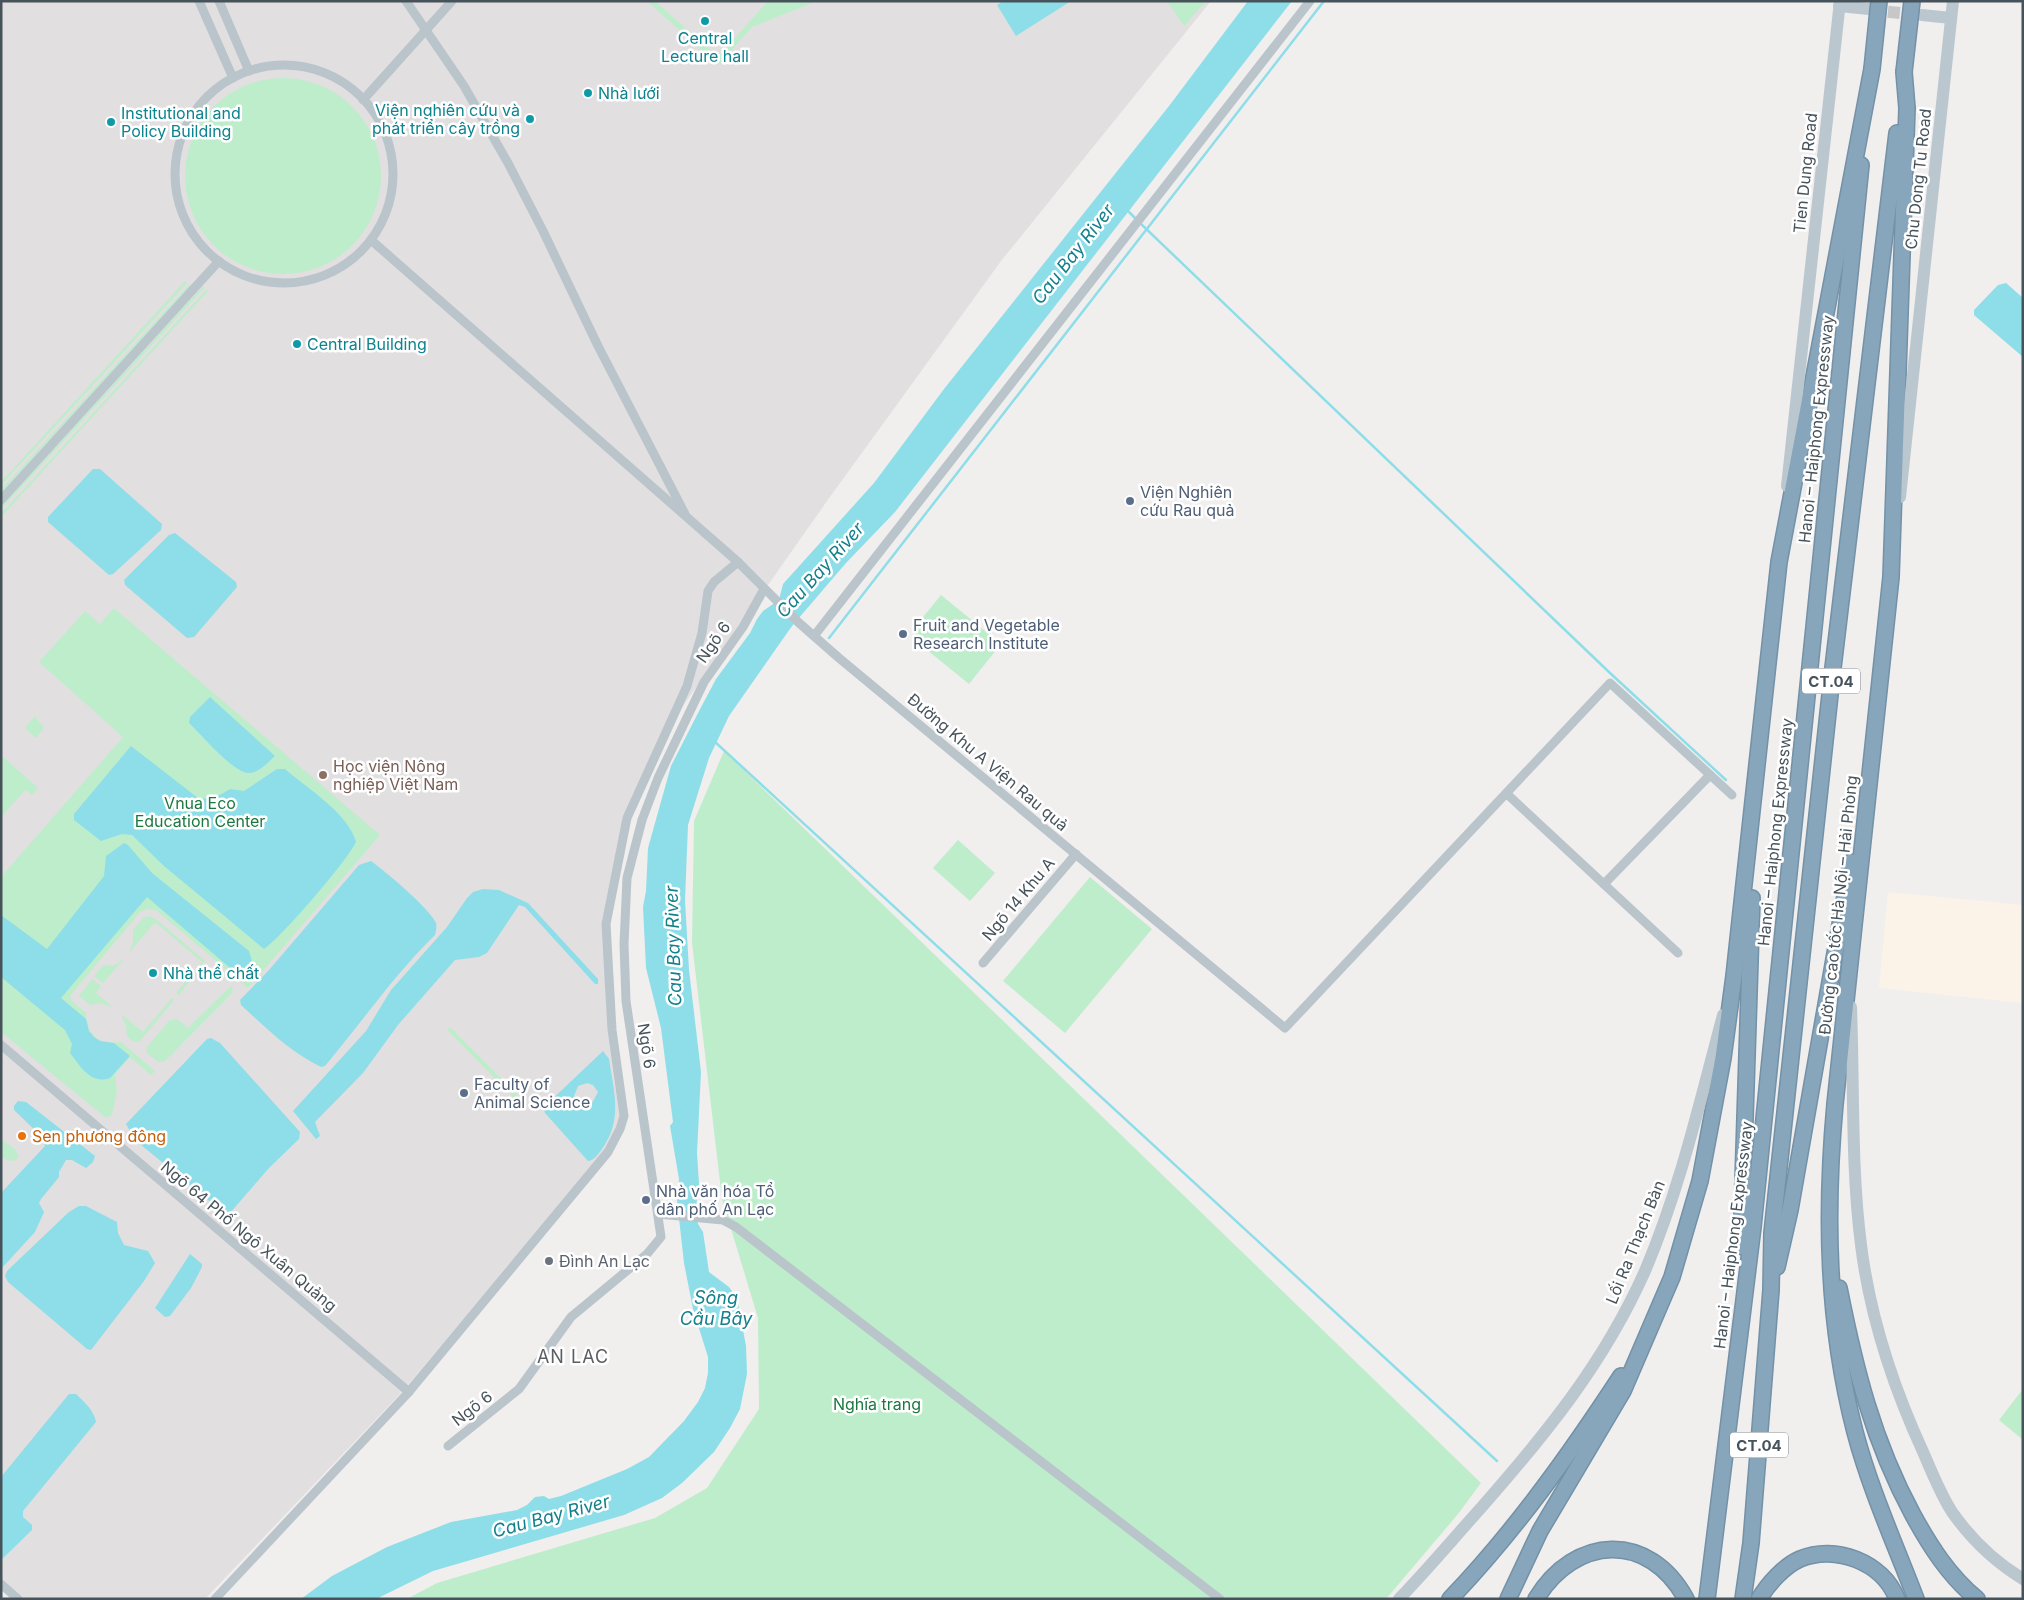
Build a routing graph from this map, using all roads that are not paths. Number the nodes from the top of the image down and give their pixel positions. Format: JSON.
{"nodes":[{"id":1,"x":199,"y":1,"type":"edge"},
{"id":2,"x":219,"y":1,"type":"edge"},
{"id":3,"x":406,"y":1,"type":"edge"},
{"id":4,"x":452,"y":1,"type":"edge"},
{"id":5,"x":1310,"y":1,"type":"edge"},
{"id":6,"x":1912,"y":1,"type":"edge"},
{"id":7,"x":1953,"y":1,"type":"edge"},
{"id":8,"x":1840,"y":4,"type":"edge"},
{"id":9,"x":1874,"y":5,"type":"edge"},
{"id":10,"x":1922,"y":15,"type":"tunnel mouth"},
{"id":11,"x":1951,"y":18,"type":"junction"},
{"id":12,"x":426,"y":30,"type":"junction"},
{"id":13,"x":1872,"y":69,"type":"junction"},
{"id":14,"x":249,"y":71,"type":"junction"},
{"id":15,"x":1904,"y":72,"type":"junction"},
{"id":16,"x":233,"y":78,"type":"junction"},
{"id":17,"x":363,"y":100,"type":"junction"},
{"id":18,"x":371,"y":240,"type":"junction"},
{"id":19,"x":220,"y":261,"type":"junction"},
{"id":20,"x":1,"y":500,"type":"edge"},
{"id":21,"x":688,"y":518,"type":"junction"},
{"id":22,"x":738,"y":562,"type":"junction"},
{"id":23,"x":1779,"y":562,"type":"junction"},
{"id":24,"x":1891,"y":577,"type":"junction"},
{"id":25,"x":765,"y":591,"type":"junction"},
{"id":26,"x":814,"y":636,"type":"junction"},
{"id":27,"x":1870,"y":763,"type":"junction"},
{"id":28,"x":1710,"y":775,"type":"junction"},
{"id":29,"x":1508,"y":794,"type":"junction"},
{"id":30,"x":1732,"y":795,"type":"dead end"},
{"id":31,"x":1755,"y":796,"type":"junction"},
{"id":32,"x":1076,"y":854,"type":"junction"},
{"id":33,"x":1604,"y":884,"type":"junction"},
{"id":34,"x":1678,"y":953,"type":"dead end"},
{"id":35,"x":983,"y":963,"type":"dead end"},
{"id":36,"x":1849,"y":968,"type":"junction"},
{"id":37,"x":1734,"y":976,"type":"junction"},
{"id":38,"x":1,"y":1045,"type":"edge"},
{"id":39,"x":662,"y":1214,"type":"junction"},
{"id":40,"x":1829,"y":1237,"type":"junction"},
{"id":41,"x":1745,"y":1285,"type":"junction"},
{"id":42,"x":1771,"y":1290,"type":"junction"},
{"id":43,"x":1647,"y":1337,"type":"junction"},
{"id":44,"x":409,"y":1392,"type":"junction"},
{"id":45,"x":448,"y":1446,"type":"dead end"},
{"id":46,"x":2023,"y":1579,"type":"edge"},
{"id":47,"x":1,"y":1584,"type":"edge"},
{"id":48,"x":18,"y":1599,"type":"edge"},
{"id":49,"x":215,"y":1599,"type":"edge"},
{"id":50,"x":1220,"y":1599,"type":"edge"},
{"id":51,"x":1399,"y":1599,"type":"edge"},
{"id":52,"x":1450,"y":1599,"type":"edge"},
{"id":53,"x":1508,"y":1599,"type":"edge"},
{"id":54,"x":1536,"y":1599,"type":"edge"},
{"id":55,"x":1686,"y":1599,"type":"edge"},
{"id":56,"x":1707,"y":1599,"type":"edge"},
{"id":57,"x":1744,"y":1599,"type":"edge"},
{"id":58,"x":1760,"y":1599,"type":"edge"},
{"id":59,"x":1897,"y":1599,"type":"edge"},
{"id":60,"x":1916,"y":1599,"type":"edge"},
{"id":61,"x":1977,"y":1599,"type":"edge"}],
"edges":[{"from":1,"to":16,"type":"street"},
{"from":2,"to":14,"type":"street"},
{"from":3,"to":12,"type":"street"},
{"from":4,"to":12,"type":"street"},
{"from":5,"to":26,"type":"street"},
{"from":6,"to":15,"type":"highway","number":"CT.04","bridge":true},
{"from":7,"to":11,"type":"main road","name":"Chu Dong Tu Road"},
{"from":8,"to":9,"type":"main road"},
{"from":8,"to":23,"type":"main road","name":"Tien Dung Road"},
{"from":9,"to":13,"type":"highway","number":"CT.04","bridge":true},
{"from":10,"to":11,"type":"main road"},
{"from":11,"to":24,"type":"main road","name":"Chu Dong Tu Road"},
{"from":12,"to":17,"type":"street"},
{"from":12,"to":21,"type":"street"},
{"from":13,"to":23,"type":"highway"},
{"from":13,"to":41,"type":"highway","name":"Hanoi – Haiphong Expressway","number":"CT.04"},
{"from":14,"to":16,"type":"street"},
{"from":14,"to":17,"type":"street"},
{"from":15,"to":24,"type":"highway","number":"CT.04"},
{"from":15,"to":42,"type":"highway","number":"CT.04"},
{"from":16,"to":19,"type":"street"},
{"from":17,"to":18,"type":"street"},
{"from":18,"to":19,"type":"street"},
{"from":18,"to":21,"type":"street","name":"Đường Khu A Viện Rau quả"},
{"from":19,"to":20,"type":"street"},
{"from":21,"to":22,"type":"street","name":"Đường Khu A Viện Rau quả"},
{"from":22,"to":25,"type":"street","name":"Đường Khu A Viện Rau quả"},
{"from":22,"to":44,"type":"street"},
{"from":23,"to":31,"type":"highway"},
{"from":24,"to":27,"type":"highway","name":"Đường cao tốc Hà Nội – Hải Phòng"},
{"from":25,"to":26,"type":"street","name":"Đường Khu A Viện Rau quả"},
{"from":25,"to":39,"type":"street","name":"Ngõ 6"},
{"from":26,"to":32,"type":"street","name":"Đường Khu A Viện Rau quả"},
{"from":27,"to":36,"type":"highway","name":"Đường cao tốc Hà Nội – Hải Phòng"},
{"from":27,"to":42,"type":"highway"},
{"from":28,"to":29,"type":"street"},
{"from":28,"to":30,"type":"street"},
{"from":28,"to":33,"type":"street"},
{"from":29,"to":32,"type":"street","name":"Đường Khu A Viện Rau quả"},
{"from":29,"to":33,"type":"street"},
{"from":31,"to":37,"type":"highway"},
{"from":31,"to":41,"type":"highway"},
{"from":32,"to":35,"type":"street","name":"Ngõ 14 Khu A"},
{"from":33,"to":34,"type":"street"},
{"from":36,"to":40,"type":"highway","name":"Đường cao tốc Hà Nội – Hải Phòng"},
{"from":36,"to":46,"type":"main road"},
{"from":37,"to":43,"type":"highway"},
{"from":37,"to":51,"type":"main road","name":"Lối Ra Thạch Bàn"},
{"from":38,"to":44,"type":"street","name":"Ngõ 64 Phố Ngô Xuân Quảng"},
{"from":39,"to":45,"type":"street","name":"Ngõ 6"},
{"from":39,"to":50,"type":"street"},
{"from":40,"to":60,"type":"highway"},
{"from":40,"to":61,"type":"highway"},
{"from":41,"to":56,"type":"highway","name":"Hanoi – Haiphong Expressway","number":"CT.04"},
{"from":42,"to":57,"type":"highway","number":"CT.04"},
{"from":43,"to":52,"type":"highway"},
{"from":43,"to":53,"type":"highway"},
{"from":44,"to":49,"type":"street"},
{"from":47,"to":48,"type":"street"},
{"from":54,"to":55,"type":"highway"},
{"from":58,"to":59,"type":"highway"}]}
